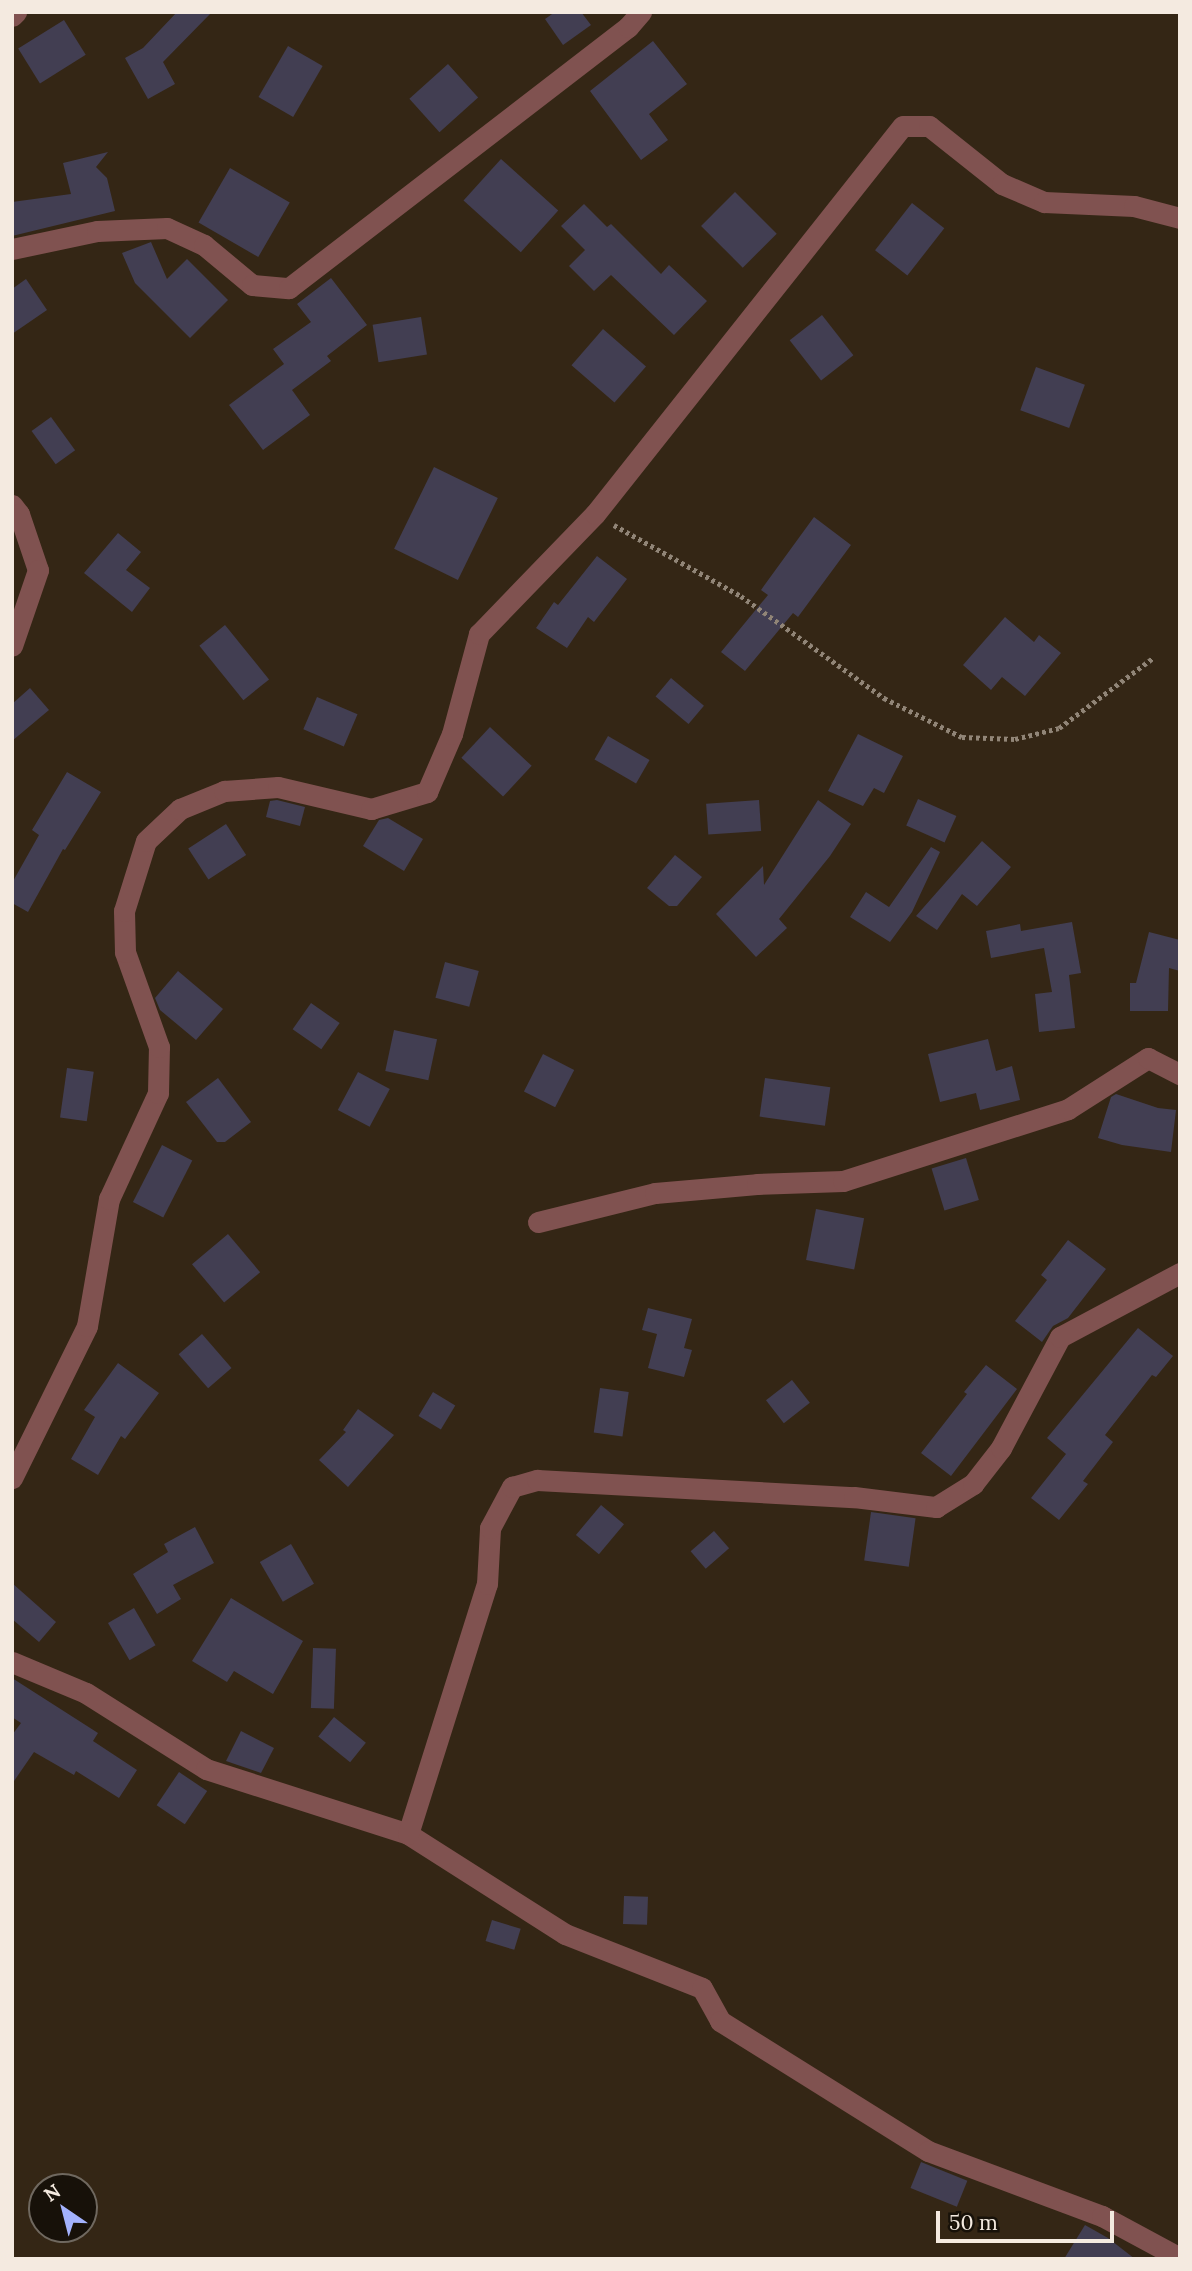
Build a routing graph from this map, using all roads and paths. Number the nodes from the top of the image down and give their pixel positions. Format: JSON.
{"nodes":[{"id":1,"x":16,"y":12,"type":"edge"},
{"id":2,"x":642,"y":12,"type":"edge"},
{"id":3,"x":12,"y":16,"type":"edge"},
{"id":4,"x":1180,"y":218,"type":"edge"},
{"id":5,"x":12,"y":248,"type":"edge"},
{"id":6,"x":12,"y":505,"type":"edge"},
{"id":7,"x":596,"y":514,"type":"junction"},
{"id":8,"x":12,"y":646,"type":"edge"},
{"id":9,"x":1153,"y":658,"type":"dead end"},
{"id":10,"x":1180,"y":1074,"type":"edge"},
{"id":11,"x":538,"y":1222,"type":"dead end"},
{"id":12,"x":1180,"y":1273,"type":"edge"},
{"id":13,"x":12,"y":1478,"type":"edge"},
{"id":14,"x":12,"y":1662,"type":"edge"},
{"id":15,"x":408,"y":1834,"type":"junction"},
{"id":16,"x":1180,"y":2258,"type":"edge"}],
"edges":[{"from":1,"to":3,"type":"street"},
{"from":2,"to":5,"type":"street"},
{"from":4,"to":7,"type":"street"},
{"from":6,"to":8,"type":"street"},
{"from":7,"to":9,"type":"path"},
{"from":7,"to":13,"type":"street"},
{"from":10,"to":11,"type":"street"},
{"from":12,"to":15,"type":"street"},
{"from":14,"to":15,"type":"street"},
{"from":15,"to":16,"type":"street"}]}
